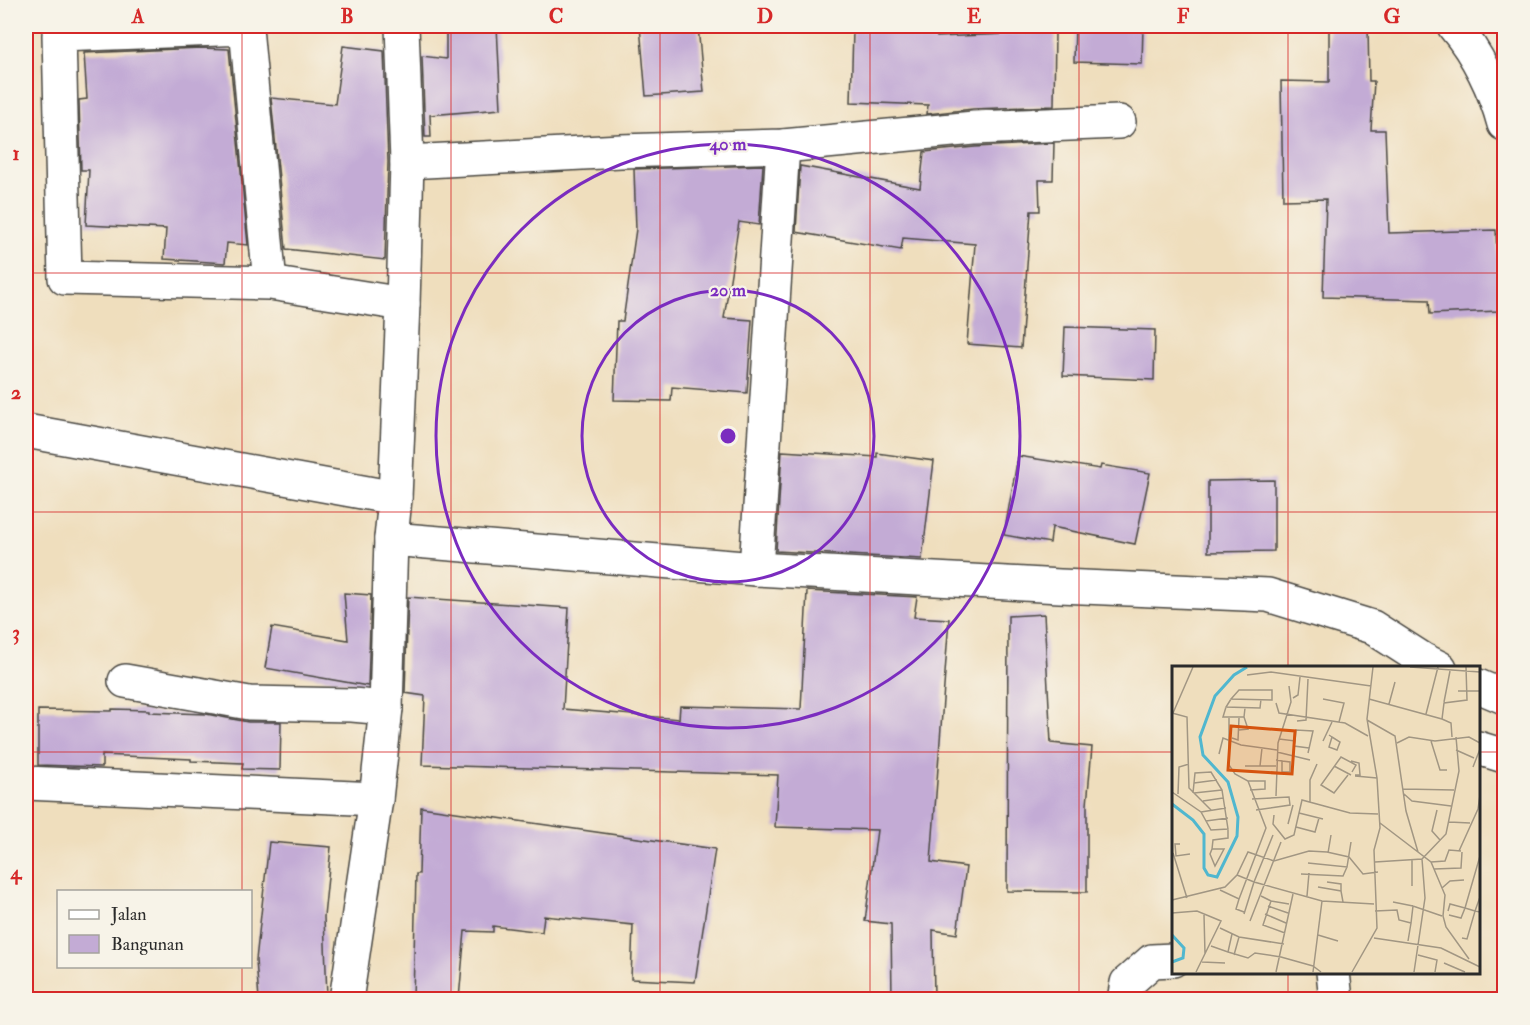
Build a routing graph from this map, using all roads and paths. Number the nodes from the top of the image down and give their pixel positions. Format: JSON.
{"nodes":[{"id":1,"x":402,"y":26,"type":"edge"},
{"id":2,"x":1454,"y":26,"type":"edge"},
{"id":3,"x":1119,"y":122,"type":"dead end"},
{"id":4,"x":1504,"y":124,"type":"edge"},
{"id":5,"x":783,"y":146,"type":"junction"},
{"id":6,"x":406,"y":162,"type":"junction"},
{"id":7,"x":270,"y":283,"type":"junction"},
{"id":8,"x":403,"y":304,"type":"junction"},
{"id":9,"x":26,"y":431,"type":"edge"},
{"id":10,"x":395,"y":498,"type":"junction"},
{"id":11,"x":391,"y":539,"type":"junction"},
{"id":12,"x":756,"y":569,"type":"junction"},
{"id":13,"x":1436,"y":666,"type":"edge"},
{"id":14,"x":125,"y":681,"type":"dead end"},
{"id":15,"x":1479,"y":686,"type":"edge"},
{"id":16,"x":1504,"y":697,"type":"edge"},
{"id":17,"x":386,"y":708,"type":"junction"},
{"id":18,"x":1479,"y":748,"type":"edge"},
{"id":19,"x":1504,"y":756,"type":"edge"},
{"id":20,"x":26,"y":783,"type":"edge"},
{"id":21,"x":376,"y":799,"type":"junction"},
{"id":22,"x":1172,"y":960,"type":"edge"},
{"id":23,"x":1333,"y":974,"type":"edge"},
{"id":24,"x":346,"y":999,"type":"edge"},
{"id":25,"x":1124,"y":999,"type":"edge"},
{"id":26,"x":1336,"y":999,"type":"edge"}],
"edges":[{"from":1,"to":6,"type":"street"},
{"from":2,"to":4,"type":"street"},
{"from":3,"to":5,"type":"street"},
{"from":5,"to":6,"type":"street"},
{"from":5,"to":12,"type":"street"},
{"from":6,"to":8,"type":"street"},
{"from":7,"to":7,"type":"street"},
{"from":7,"to":8,"type":"street"},
{"from":8,"to":10,"type":"street"},
{"from":9,"to":10,"type":"street"},
{"from":10,"to":11,"type":"street"},
{"from":11,"to":12,"type":"street"},
{"from":11,"to":17,"type":"street"},
{"from":12,"to":13,"type":"street"},
{"from":14,"to":17,"type":"street"},
{"from":15,"to":16,"type":"street"},
{"from":17,"to":21,"type":"street"},
{"from":18,"to":19,"type":"street"},
{"from":20,"to":21,"type":"street"},
{"from":21,"to":24,"type":"street"},
{"from":22,"to":25,"type":"street"},
{"from":23,"to":26,"type":"street"}]}
